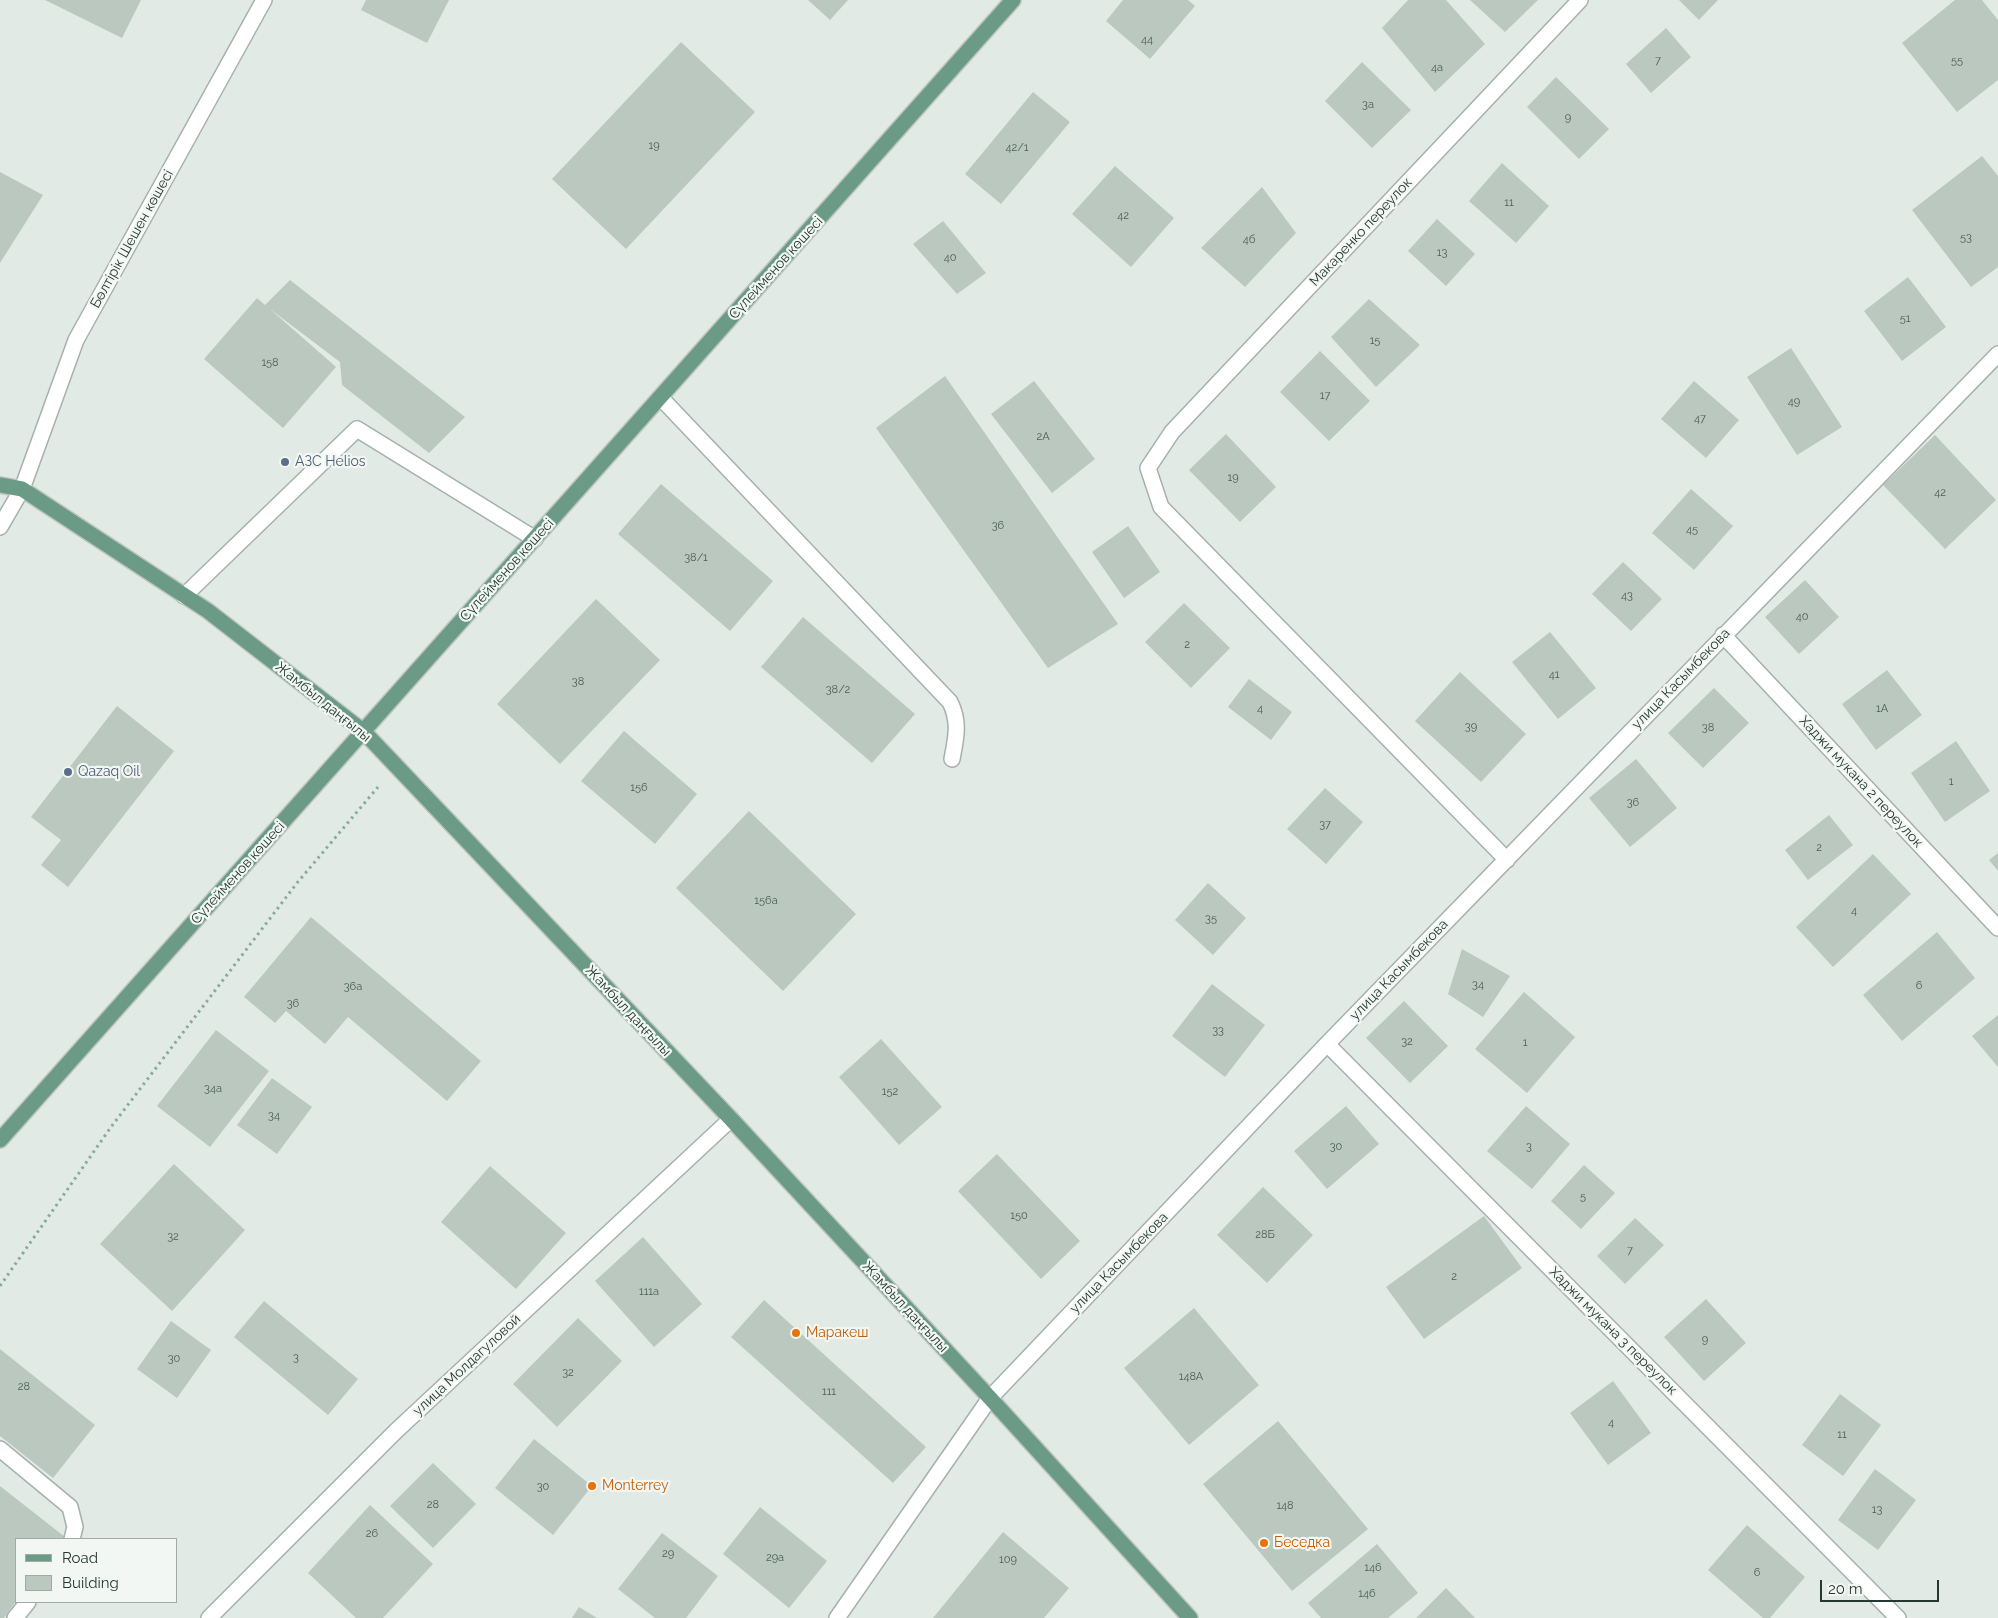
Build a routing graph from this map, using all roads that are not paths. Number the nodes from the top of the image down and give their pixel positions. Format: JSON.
{"nodes":[{"id":1,"x":264,"y":0,"type":"edge"},
{"id":2,"x":1013,"y":0,"type":"edge"},
{"id":3,"x":1580,"y":0,"type":"edge"},
{"id":4,"x":1998,"y":354,"type":"edge"},
{"id":5,"x":661,"y":398,"type":"junction"},
{"id":6,"x":0,"y":485,"type":"edge"},
{"id":7,"x":22,"y":488,"type":"junction"},
{"id":8,"x":0,"y":527,"type":"edge"},
{"id":9,"x":535,"y":539,"type":"junction"},
{"id":10,"x":184,"y":596,"type":"junction"},
{"id":11,"x":1724,"y":635,"type":"junction"},
{"id":12,"x":364,"y":732,"type":"junction"},
{"id":13,"x":952,"y":759,"type":"dead end"},
{"id":14,"x":1507,"y":860,"type":"junction"},
{"id":15,"x":1998,"y":928,"type":"edge"},
{"id":16,"x":1328,"y":1044,"type":"junction"},
{"id":17,"x":731,"y":1120,"type":"junction"},
{"id":18,"x":0,"y":1140,"type":"edge"},
{"id":19,"x":990,"y":1398,"type":"junction"},
{"id":20,"x":0,"y":1449,"type":"edge"},
{"id":21,"x":72,"y":1538,"type":"edge"},
{"id":22,"x":27,"y":1603,"type":"edge"},
{"id":23,"x":15,"y":1618,"type":"edge"},
{"id":24,"x":209,"y":1618,"type":"edge"},
{"id":25,"x":838,"y":1618,"type":"edge"},
{"id":26,"x":1190,"y":1618,"type":"edge"},
{"id":27,"x":1898,"y":1618,"type":"edge"}],
"edges":[{"from":1,"to":7,"type":"street","name":"Бөлтірік Шешен көшесі"},
{"from":2,"to":5,"type":"main road","name":"Сүлейменов көшесі"},
{"from":3,"to":14,"type":"street","name":"Макаренко переулок"},
{"from":4,"to":11,"type":"street","name":"улица Касымбекова"},
{"from":5,"to":9,"type":"main road","name":"Сүлейменов көшесі"},
{"from":5,"to":13,"type":"street"},
{"from":6,"to":7,"type":"main road","name":"Жамбыл даңғылы"},
{"from":7,"to":8,"type":"street","name":"Бөлтірік Шешен көшесі"},
{"from":7,"to":10,"type":"main road","name":"Жамбыл даңғылы"},
{"from":9,"to":10,"type":"street"},
{"from":9,"to":12,"type":"main road","name":"Сүлейменов көшесі"},
{"from":10,"to":12,"type":"main road","name":"Жамбыл даңғылы"},
{"from":11,"to":14,"type":"street","name":"улица Касымбекова"},
{"from":11,"to":15,"type":"street","name":"Хаджи мукана 2 переулок"},
{"from":12,"to":17,"type":"main road","name":"Жамбыл даңғылы"},
{"from":12,"to":18,"type":"main road","name":"Сүлейменов көшесі"},
{"from":14,"to":16,"type":"street","name":"улица Касымбекова"},
{"from":16,"to":19,"type":"street","name":"улица Касымбекова"},
{"from":16,"to":27,"type":"street","name":"Хаджи мукана 3 переулок"},
{"from":17,"to":19,"type":"main road","name":"Жамбыл даңғылы"},
{"from":17,"to":24,"type":"street","name":"улица Молдагуловой"},
{"from":19,"to":25,"type":"street","name":"улица Касымбекова"},
{"from":19,"to":26,"type":"main road","name":"Жамбыл даңғылы"},
{"from":20,"to":21,"type":"street"},
{"from":22,"to":23,"type":"street"}]}
